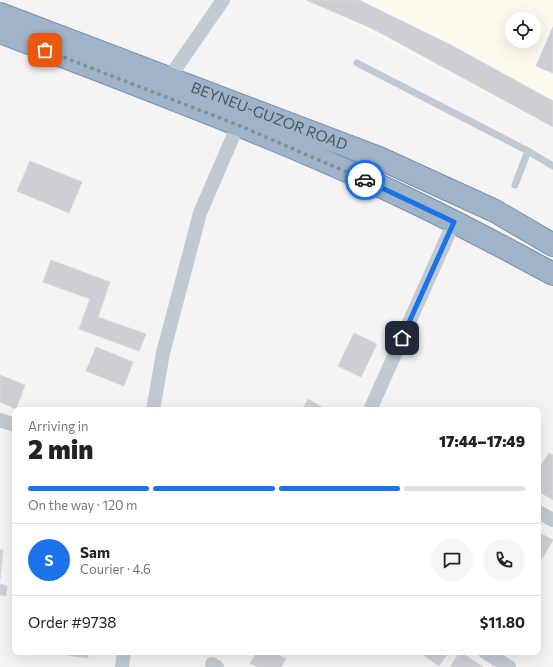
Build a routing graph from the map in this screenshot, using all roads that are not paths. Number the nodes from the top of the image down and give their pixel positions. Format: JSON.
{"nodes":[{"id":1,"x":223,"y":0,"type":"edge"},
{"id":2,"x":0,"y":14,"type":"edge"},
{"id":3,"x":0,"y":32,"type":"edge"},
{"id":4,"x":357,"y":63,"type":"dead end"},
{"id":5,"x":169,"y":78,"type":"junction"},
{"id":6,"x":238,"y":125,"type":"junction"},
{"id":7,"x":528,"y":151,"type":"junction"},
{"id":8,"x":553,"y":166,"type":"edge"},
{"id":9,"x":514,"y":185,"type":"dead end"},
{"id":10,"x":478,"y":203,"type":"junction"},
{"id":11,"x":459,"y":224,"type":"junction"},
{"id":12,"x":553,"y":245,"type":"edge"},
{"id":13,"x":553,"y":274,"type":"edge"},
{"id":14,"x":154,"y":407,"type":"edge"},
{"id":15,"x":371,"y":407,"type":"edge"},
{"id":16,"x":0,"y":420,"type":"edge"},
{"id":17,"x":12,"y":424,"type":"edge"},
{"id":18,"x":541,"y":514,"type":"edge"},
{"id":19,"x":553,"y":520,"type":"edge"},
{"id":20,"x":124,"y":655,"type":"edge"},
{"id":21,"x":490,"y":655,"type":"edge"},
{"id":22,"x":122,"y":667,"type":"edge"},
{"id":23,"x":509,"y":667,"type":"edge"}],
"edges":[{"from":1,"to":5,"type":"street"},
{"from":2,"to":5,"type":"highway","name":"BEYNEU-GUZOR ROAD"},
{"from":3,"to":6,"type":"highway","name":"BEYNEU-GUZOR ROAD"},
{"from":4,"to":7,"type":"lane"},
{"from":5,"to":10,"type":"highway","name":"BEYNEU-GUZOR ROAD"},
{"from":6,"to":11,"type":"highway","name":"BEYNEU-GUZOR ROAD"},
{"from":6,"to":14,"type":"street"},
{"from":7,"to":8,"type":"lane"},
{"from":7,"to":9,"type":"lane"},
{"from":10,"to":11,"type":"highway"},
{"from":10,"to":12,"type":"highway","name":"BEYNEU-GUZOR ROAD"},
{"from":11,"to":13,"type":"highway","name":"BEYNEU-GUZOR ROAD"},
{"from":11,"to":15,"type":"street"},
{"from":16,"to":17,"type":"street"},
{"from":18,"to":19,"type":"street"},
{"from":20,"to":22,"type":"street"},
{"from":21,"to":23,"type":"street"}]}
